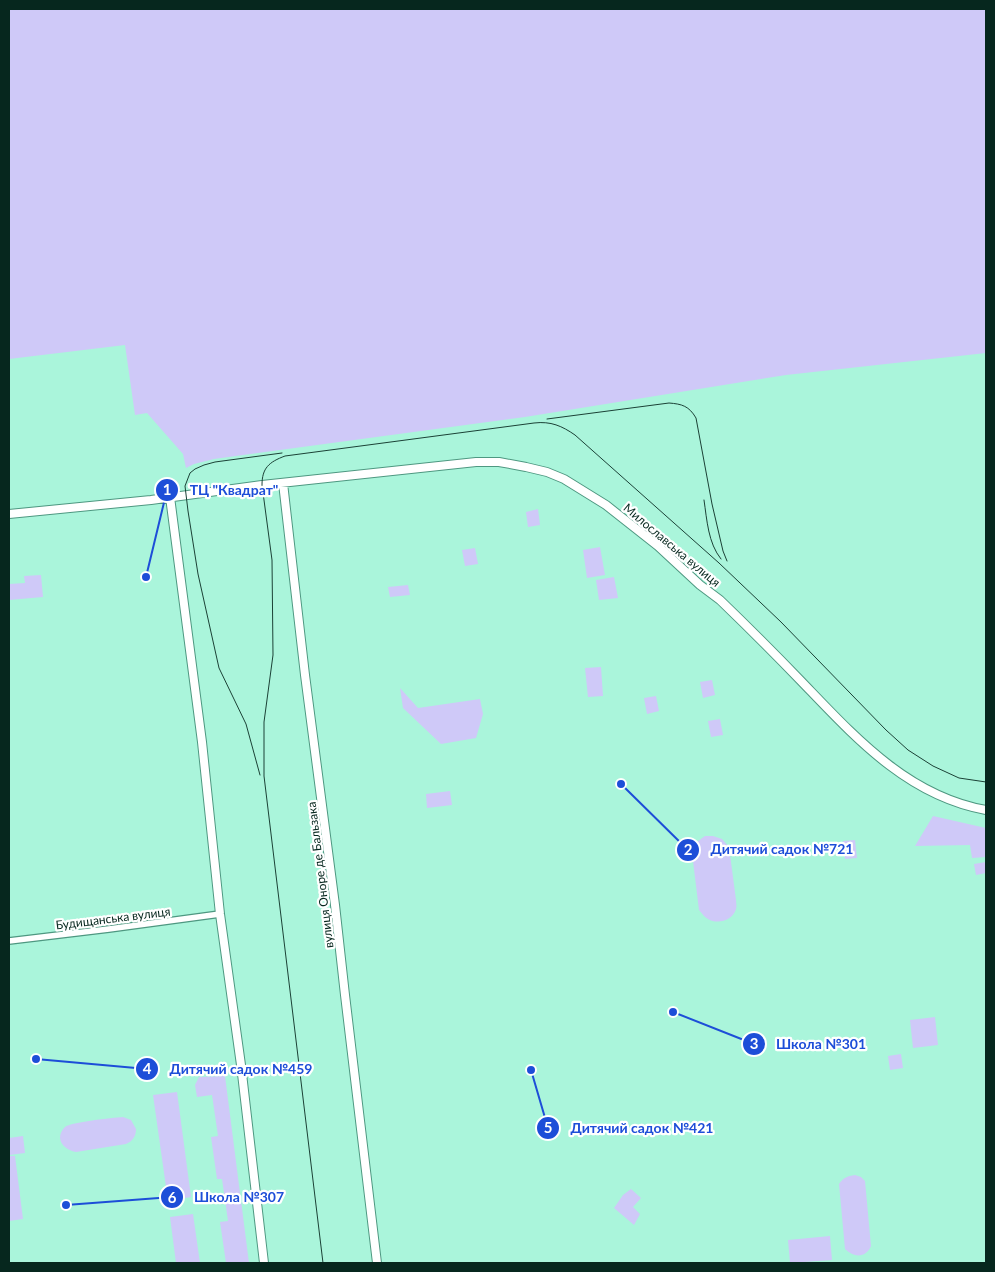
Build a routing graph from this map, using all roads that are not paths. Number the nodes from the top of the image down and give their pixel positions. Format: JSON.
{"nodes":[{"id":1,"x":283,"y":483,"type":"junction"},
{"id":2,"x":170,"y":497,"type":"junction"},
{"id":3,"x":9,"y":514,"type":"edge"},
{"id":4,"x":986,"y":810,"type":"edge"},
{"id":5,"x":220,"y":914,"type":"junction"},
{"id":6,"x":9,"y":941,"type":"edge"},
{"id":7,"x":264,"y":1263,"type":"edge"},
{"id":8,"x":377,"y":1263,"type":"edge"}],
"edges":[{"from":1,"to":2,"type":"street","name":"Милославська вулиця"},
{"from":1,"to":4,"type":"street","name":"Милославська вулиця"},
{"from":1,"to":8,"type":"street","name":"вулиця Оноре де Бальзака"},
{"from":2,"to":3,"type":"street","name":"Милославська вулиця"},
{"from":2,"to":5,"type":"street"},
{"from":5,"to":6,"type":"street","name":"Будищанська вулиця"},
{"from":5,"to":7,"type":"street"}]}
